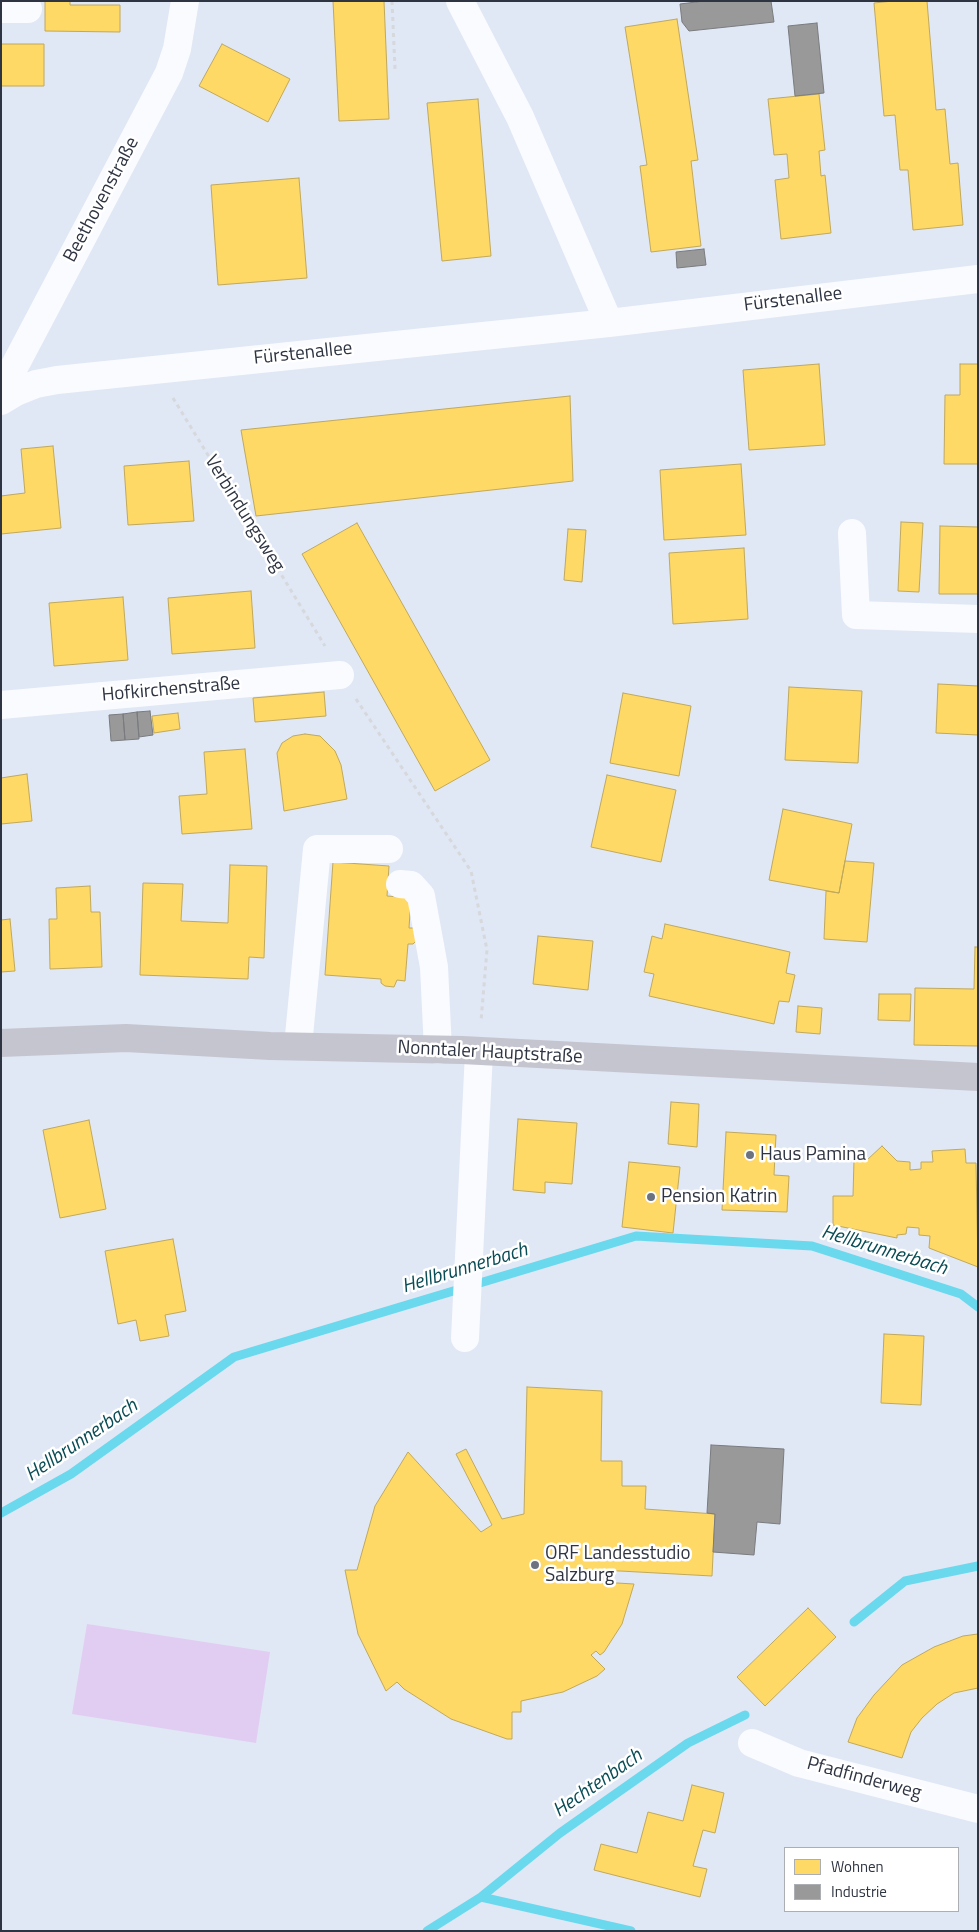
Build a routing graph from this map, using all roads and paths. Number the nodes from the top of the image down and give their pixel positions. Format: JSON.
{"nodes":[{"id":1,"x":185,"y":1,"type":"edge"},
{"id":2,"x":392,"y":1,"type":"edge"},
{"id":3,"x":460,"y":1,"type":"edge"},
{"id":4,"x":1,"y":9,"type":"edge"},
{"id":5,"x":28,"y":10,"type":"dead end"},
{"id":6,"x":396,"y":69,"type":"dead end"},
{"id":7,"x":978,"y":279,"type":"edge"},
{"id":8,"x":609,"y":323,"type":"junction"},
{"id":9,"x":1,"y":392,"type":"edge"},
{"id":10,"x":172,"y":395,"type":"dead end"},
{"id":11,"x":1,"y":402,"type":"edge"},
{"id":12,"x":852,"y":533,"type":"dead end"},
{"id":13,"x":978,"y":619,"type":"edge"},
{"id":14,"x":340,"y":675,"type":"junction"},
{"id":15,"x":1,"y":705,"type":"edge"},
{"id":16,"x":389,"y":849,"type":"dead end"},
{"id":17,"x":400,"y":884,"type":"dead end"},
{"id":18,"x":481,"y":1019,"type":"dead end"},
{"id":19,"x":1,"y":1043,"type":"edge"},
{"id":20,"x":298,"y":1046,"type":"junction"},
{"id":21,"x":438,"y":1050,"type":"junction"},
{"id":22,"x":479,"y":1052,"type":"junction"},
{"id":23,"x":978,"y":1077,"type":"edge"},
{"id":24,"x":465,"y":1338,"type":"dead end"},
{"id":25,"x":752,"y":1743,"type":"dead end"},
{"id":26,"x":978,"y":1809,"type":"edge"}],
"edges":[{"from":1,"to":9,"type":"street","name":"Beethovenstraße"},
{"from":2,"to":6,"type":"path"},
{"from":3,"to":8,"type":"street"},
{"from":4,"to":5,"type":"street"},
{"from":7,"to":8,"type":"street","name":"Fürstenallee"},
{"from":8,"to":11,"type":"street","name":"Fürstenallee"},
{"from":10,"to":14,"type":"path","name":"Verbindungsweg"},
{"from":12,"to":13,"type":"street"},
{"from":14,"to":15,"type":"street","name":"Hofkirchenstraße"},
{"from":14,"to":18,"type":"path","name":"Verbindungsweg"},
{"from":16,"to":20,"type":"street"},
{"from":17,"to":21,"type":"street"},
{"from":19,"to":20,"type":"main road","name":"Nonntaler Hauptstraße"},
{"from":20,"to":21,"type":"main road","name":"Nonntaler Hauptstraße"},
{"from":21,"to":22,"type":"main road","name":"Nonntaler Hauptstraße"},
{"from":22,"to":23,"type":"main road","name":"Nonntaler Hauptstraße"},
{"from":22,"to":24,"type":"street"},
{"from":25,"to":26,"type":"street","name":"Pfadfinderweg"}]}
